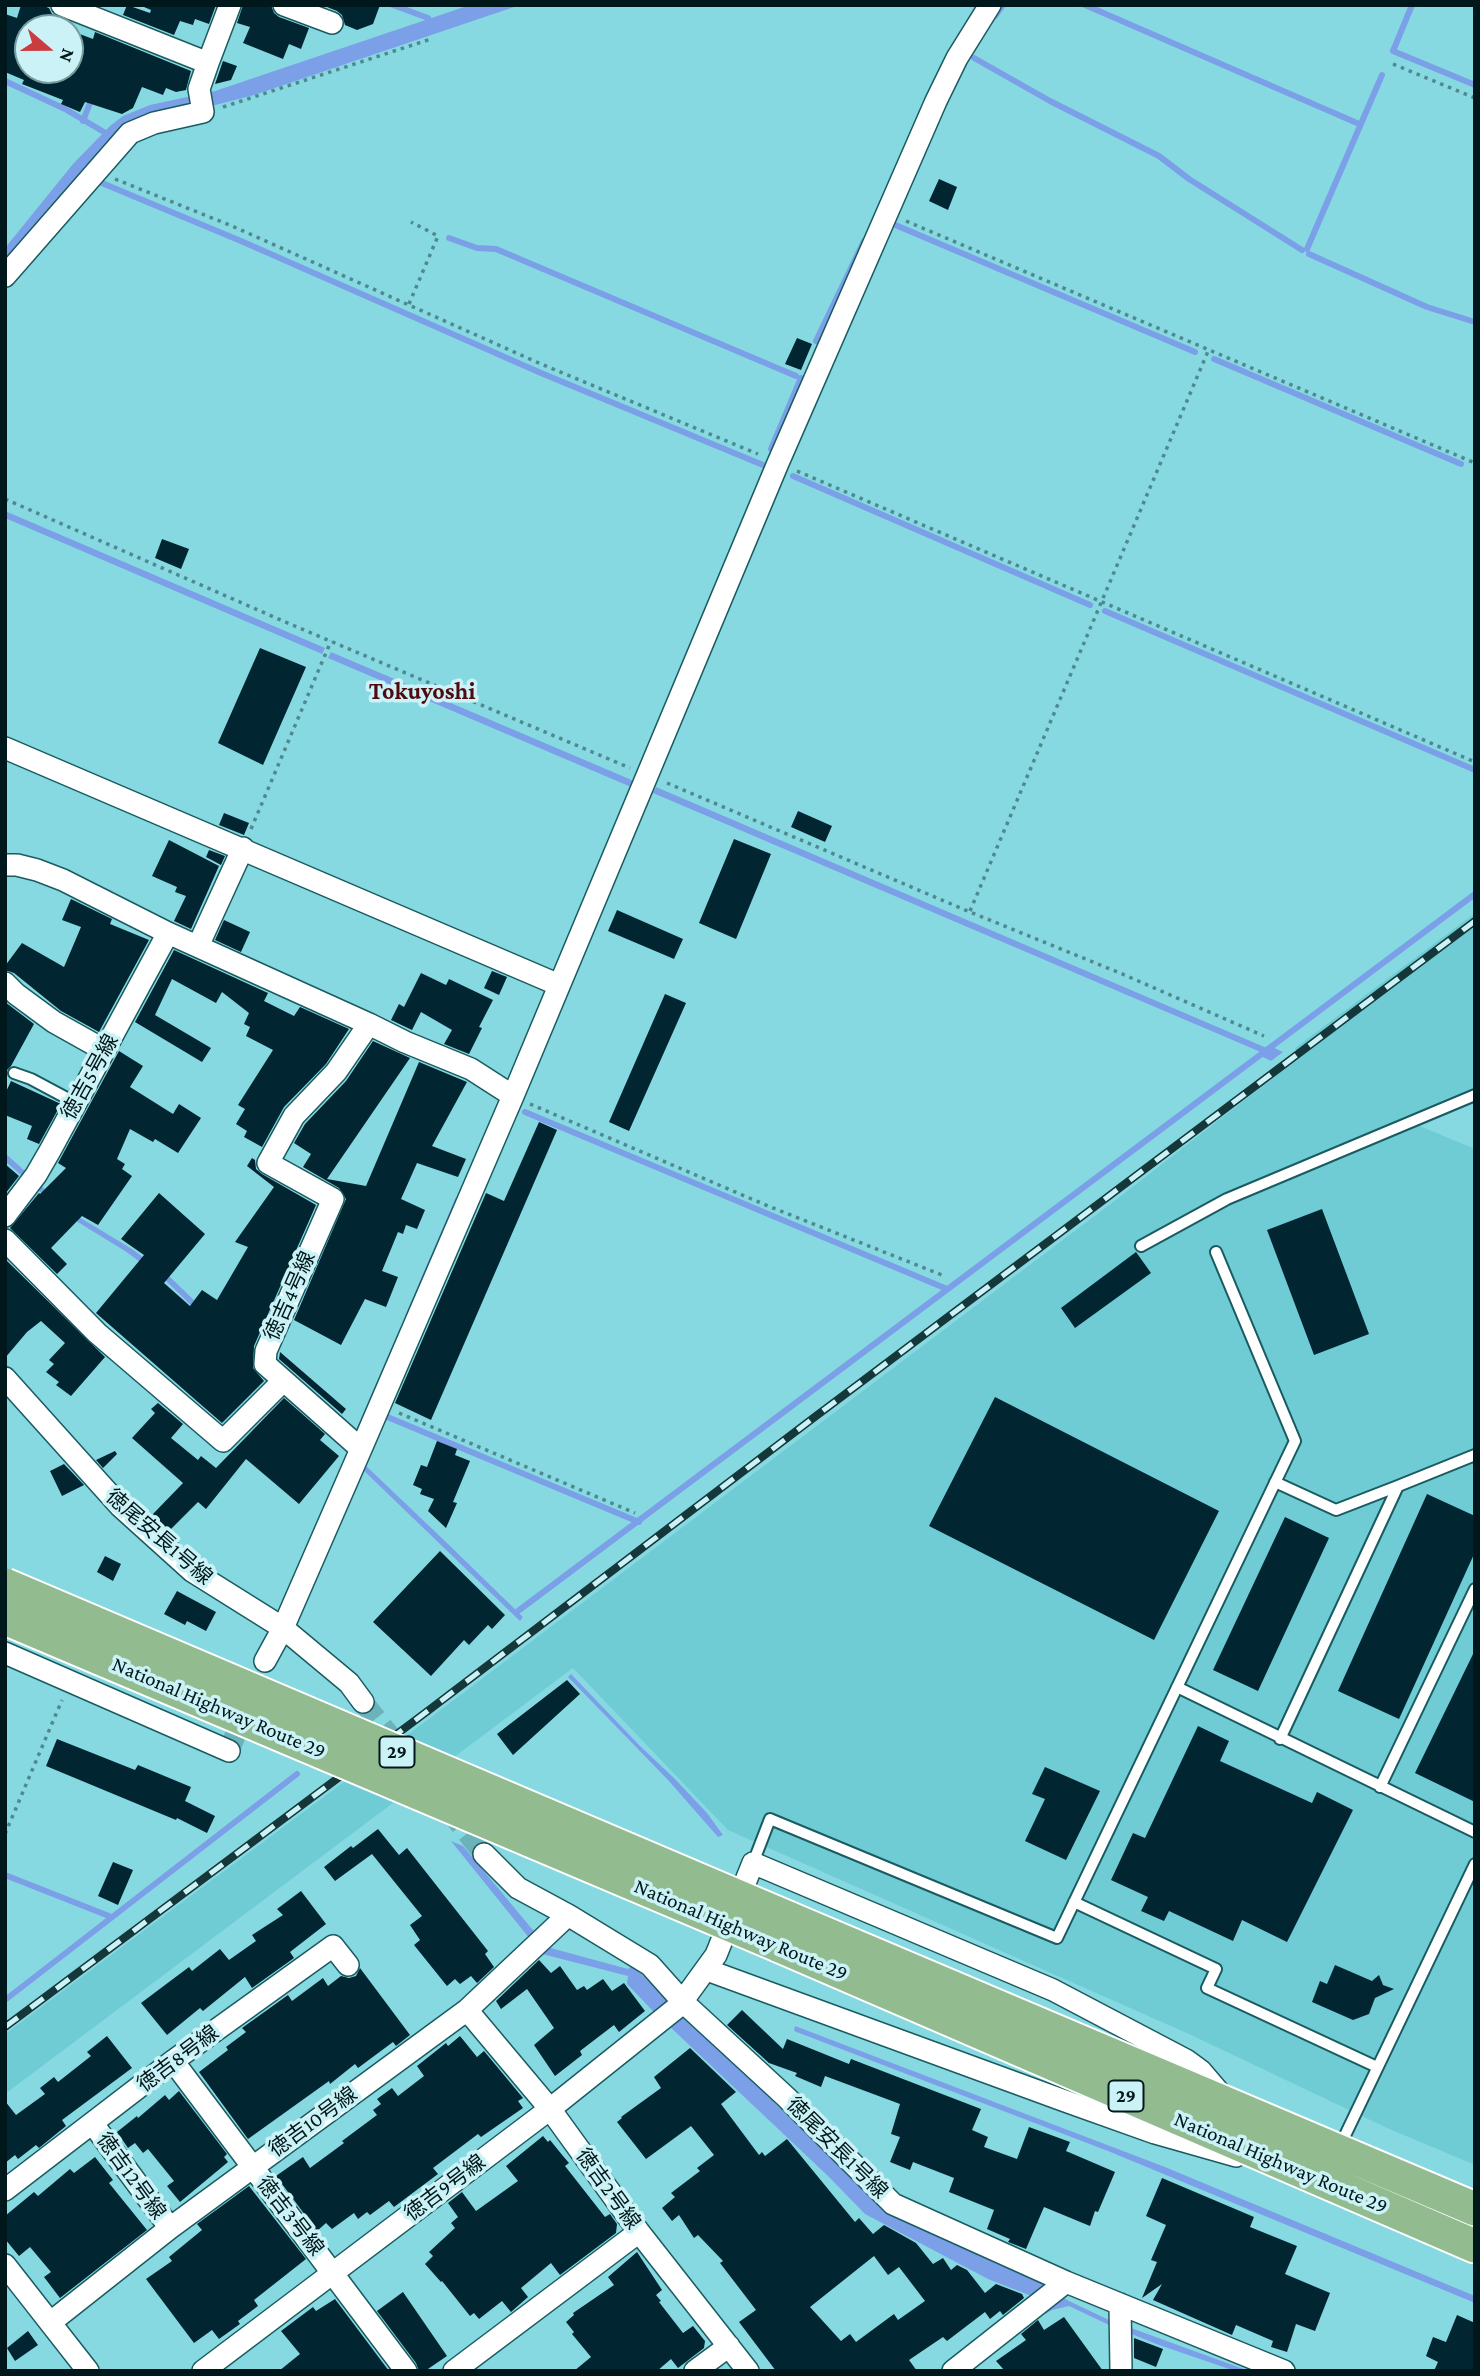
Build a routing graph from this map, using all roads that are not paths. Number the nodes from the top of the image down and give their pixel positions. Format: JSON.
{"nodes":[{"id":1,"x":62,"y":5,"type":"edge"},
{"id":2,"x":230,"y":5,"type":"edge"},
{"id":3,"x":284,"y":5,"type":"edge"},
{"id":4,"x":990,"y":5,"type":"edge"},
{"id":5,"x":332,"y":23,"type":"dead end"},
{"id":6,"x":208,"y":63,"type":"junction"},
{"id":7,"x":5,"y":276,"type":"edge"},
{"id":8,"x":6,"y":749,"type":"edge"},
{"id":9,"x":243,"y":848,"type":"junction"},
{"id":10,"x":5,"y":865,"type":"edge"},
{"id":11,"x":168,"y":933,"type":"junction"},
{"id":12,"x":198,"y":946,"type":"junction"},
{"id":13,"x":5,"y":983,"type":"edge"},
{"id":14,"x":559,"y":985,"type":"junction"},
{"id":15,"x":369,"y":1024,"type":"junction"},
{"id":16,"x":104,"y":1050,"type":"junction"},
{"id":17,"x":14,"y":1073,"type":"dead end"},
{"id":18,"x":1475,"y":1095,"type":"edge"},
{"id":19,"x":513,"y":1096,"type":"junction"},
{"id":20,"x":76,"y":1103,"type":"junction"},
{"id":21,"x":5,"y":1216,"type":"edge"},
{"id":22,"x":5,"y":1240,"type":"edge"},
{"id":23,"x":1141,"y":1246,"type":"dead end"},
{"id":24,"x":1216,"y":1252,"type":"dead end"},
{"id":25,"x":5,"y":1378,"type":"edge"},
{"id":26,"x":283,"y":1381,"type":"junction"},
{"id":27,"x":361,"y":1449,"type":"junction"},
{"id":28,"x":1475,"y":1455,"type":"edge"},
{"id":29,"x":1275,"y":1482,"type":"junction"},
{"id":30,"x":1398,"y":1486,"type":"junction"},
{"id":31,"x":5,"y":1585,"type":"edge"},
{"id":32,"x":1475,"y":1589,"type":"edge"},
{"id":33,"x":5,"y":1618,"type":"edge"},
{"id":34,"x":283,"y":1628,"type":"junction"},
{"id":35,"x":5,"y":1653,"type":"edge"},
{"id":36,"x":265,"y":1661,"type":"tunnel mouth"},
{"id":37,"x":1177,"y":1686,"type":"junction"},
{"id":38,"x":363,"y":1702,"type":"tunnel mouth"},
{"id":39,"x":1280,"y":1738,"type":"junction"},
{"id":40,"x":229,"y":1751,"type":"dead end"},
{"id":41,"x":1380,"y":1787,"type":"junction"},
{"id":42,"x":1475,"y":1832,"type":"edge"},
{"id":43,"x":484,"y":1854,"type":"tunnel mouth"},
{"id":44,"x":753,"y":1863,"type":"junction"},
{"id":45,"x":1475,"y":1864,"type":"edge"},
{"id":46,"x":1074,"y":1902,"type":"junction"},
{"id":47,"x":568,"y":1915,"type":"junction"},
{"id":48,"x":783,"y":1932,"type":"junction"},
{"id":49,"x":348,"y":1965,"type":"dead end"},
{"id":50,"x":707,"y":1970,"type":"junction"},
{"id":51,"x":681,"y":2004,"type":"junction"},
{"id":52,"x":467,"y":2010,"type":"junction"},
{"id":53,"x":173,"y":2061,"type":"junction"},
{"id":54,"x":1377,"y":2067,"type":"junction"},
{"id":55,"x":1228,"y":2105,"type":"junction"},
{"id":56,"x":550,"y":2109,"type":"junction"},
{"id":57,"x":93,"y":2124,"type":"junction"},
{"id":58,"x":1338,"y":2151,"type":"junction"},
{"id":59,"x":1289,"y":2166,"type":"junction"},
{"id":60,"x":252,"y":2167,"type":"junction"},
{"id":61,"x":5,"y":2190,"type":"edge"},
{"id":62,"x":1475,"y":2209,"type":"edge"},
{"id":63,"x":170,"y":2228,"type":"junction"},
{"id":64,"x":639,"y":2232,"type":"junction"},
{"id":65,"x":1475,"y":2246,"type":"edge"},
{"id":66,"x":5,"y":2265,"type":"edge"},
{"id":67,"x":333,"y":2272,"type":"junction"},
{"id":68,"x":1066,"y":2282,"type":"junction"},
{"id":69,"x":1120,"y":2304,"type":"junction"},
{"id":70,"x":51,"y":2322,"type":"junction"},
{"id":71,"x":729,"y":2346,"type":"junction"},
{"id":72,"x":88,"y":2371,"type":"edge"},
{"id":73,"x":203,"y":2371,"type":"edge"},
{"id":74,"x":406,"y":2371,"type":"edge"},
{"id":75,"x":454,"y":2371,"type":"edge"},
{"id":76,"x":695,"y":2371,"type":"edge"},
{"id":77,"x":748,"y":2371,"type":"edge"},
{"id":78,"x":953,"y":2371,"type":"edge"},
{"id":79,"x":1121,"y":2371,"type":"edge"},
{"id":80,"x":1284,"y":2371,"type":"edge"}],
"edges":[{"from":1,"to":6,"type":"street"},
{"from":2,"to":6,"type":"street"},
{"from":3,"to":5,"type":"street"},
{"from":4,"to":14,"type":"street"},
{"from":6,"to":7,"type":"street"},
{"from":8,"to":9,"type":"street"},
{"from":9,"to":12,"type":"street"},
{"from":9,"to":14,"type":"street"},
{"from":10,"to":11,"type":"street"},
{"from":11,"to":12,"type":"street"},
{"from":11,"to":16,"type":"street","name":"徳吉5号線"},
{"from":12,"to":15,"type":"street"},
{"from":13,"to":16,"type":"street"},
{"from":14,"to":19,"type":"street"},
{"from":15,"to":19,"type":"street"},
{"from":15,"to":26,"type":"street","name":"徳吉4号線"},
{"from":16,"to":20,"type":"street","name":"徳吉5号線"},
{"from":17,"to":20,"type":"lane"},
{"from":18,"to":23,"type":"lane"},
{"from":19,"to":27,"type":"street"},
{"from":20,"to":21,"type":"street","name":"徳吉5号線"},
{"from":22,"to":26,"type":"street"},
{"from":24,"to":29,"type":"lane"},
{"from":25,"to":34,"type":"street","name":"徳尾安長1号線"},
{"from":26,"to":27,"type":"street","name":"徳吉4号線"},
{"from":27,"to":34,"type":"street"},
{"from":28,"to":30,"type":"lane"},
{"from":29,"to":30,"type":"lane"},
{"from":29,"to":37,"type":"lane"},
{"from":30,"to":39,"type":"lane"},
{"from":31,"to":48,"type":"highway","name":"National Highway Route 29","number":"29","bridge":true},
{"from":32,"to":41,"type":"lane"},
{"from":33,"to":48,"type":"highway","name":"National Highway Route 29","number":"29","bridge":true},
{"from":34,"to":36,"type":"street"},
{"from":34,"to":38,"type":"street","name":"徳尾安長1号線"},
{"from":35,"to":40,"type":"street"},
{"from":37,"to":39,"type":"lane"},
{"from":37,"to":46,"type":"lane"},
{"from":39,"to":41,"type":"lane"},
{"from":41,"to":42,"type":"lane"},
{"from":43,"to":47,"type":"street","name":"徳尾安長1号線"},
{"from":44,"to":46,"type":"lane"},
{"from":44,"to":50,"type":"street","name":"徳吉9号線"},
{"from":44,"to":55,"type":"street"},
{"from":45,"to":54,"type":"lane"},
{"from":46,"to":54,"type":"lane"},
{"from":47,"to":51,"type":"street","name":"徳尾安長1号線"},
{"from":47,"to":52,"type":"street","name":"徳吉10号線"},
{"from":48,"to":55,"type":"highway","name":"National Highway Route 29","number":"29"},
{"from":48,"to":59,"type":"highway","name":"National Highway Route 29","number":"29"},
{"from":49,"to":53,"type":"street","name":"徳吉8号線"},
{"from":50,"to":51,"type":"street","name":"徳吉9号線"},
{"from":50,"to":59,"type":"street"},
{"from":51,"to":56,"type":"street","name":"徳吉9号線"},
{"from":51,"to":68,"type":"street","name":"徳尾安長1号線"},
{"from":52,"to":56,"type":"street","name":"徳吉2号線"},
{"from":52,"to":60,"type":"street","name":"徳吉10号線"},
{"from":53,"to":57,"type":"street","name":"徳吉8号線"},
{"from":53,"to":60,"type":"street","name":"徳吉3号線"},
{"from":54,"to":58,"type":"lane"},
{"from":55,"to":58,"type":"highway","name":"National Highway Route 29","number":"29"},
{"from":56,"to":64,"type":"street","name":"徳吉2号線"},
{"from":56,"to":67,"type":"street","name":"徳吉9号線"},
{"from":57,"to":61,"type":"street","name":"徳吉8号線"},
{"from":57,"to":63,"type":"street","name":"徳吉12号線"},
{"from":58,"to":62,"type":"highway","name":"National Highway Route 29","number":"29"},
{"from":59,"to":65,"type":"highway","name":"National Highway Route 29","number":"29"},
{"from":60,"to":63,"type":"street","name":"徳吉10号線"},
{"from":60,"to":67,"type":"street","name":"徳吉3号線"},
{"from":63,"to":70,"type":"street","name":"徳吉10号線"},
{"from":64,"to":71,"type":"street","name":"徳吉2号線"},
{"from":64,"to":75,"type":"street"},
{"from":66,"to":70,"type":"street"},
{"from":67,"to":73,"type":"street","name":"徳吉9号線"},
{"from":67,"to":74,"type":"street","name":"徳吉3号線"},
{"from":68,"to":69,"type":"street","name":"徳尾安長1号線"},
{"from":68,"to":78,"type":"street"},
{"from":69,"to":79,"type":"street"},
{"from":69,"to":80,"type":"street","name":"徳尾安長1号線"},
{"from":70,"to":72,"type":"street"},
{"from":71,"to":76,"type":"street"},
{"from":71,"to":77,"type":"street","name":"徳吉2号線"}]}
